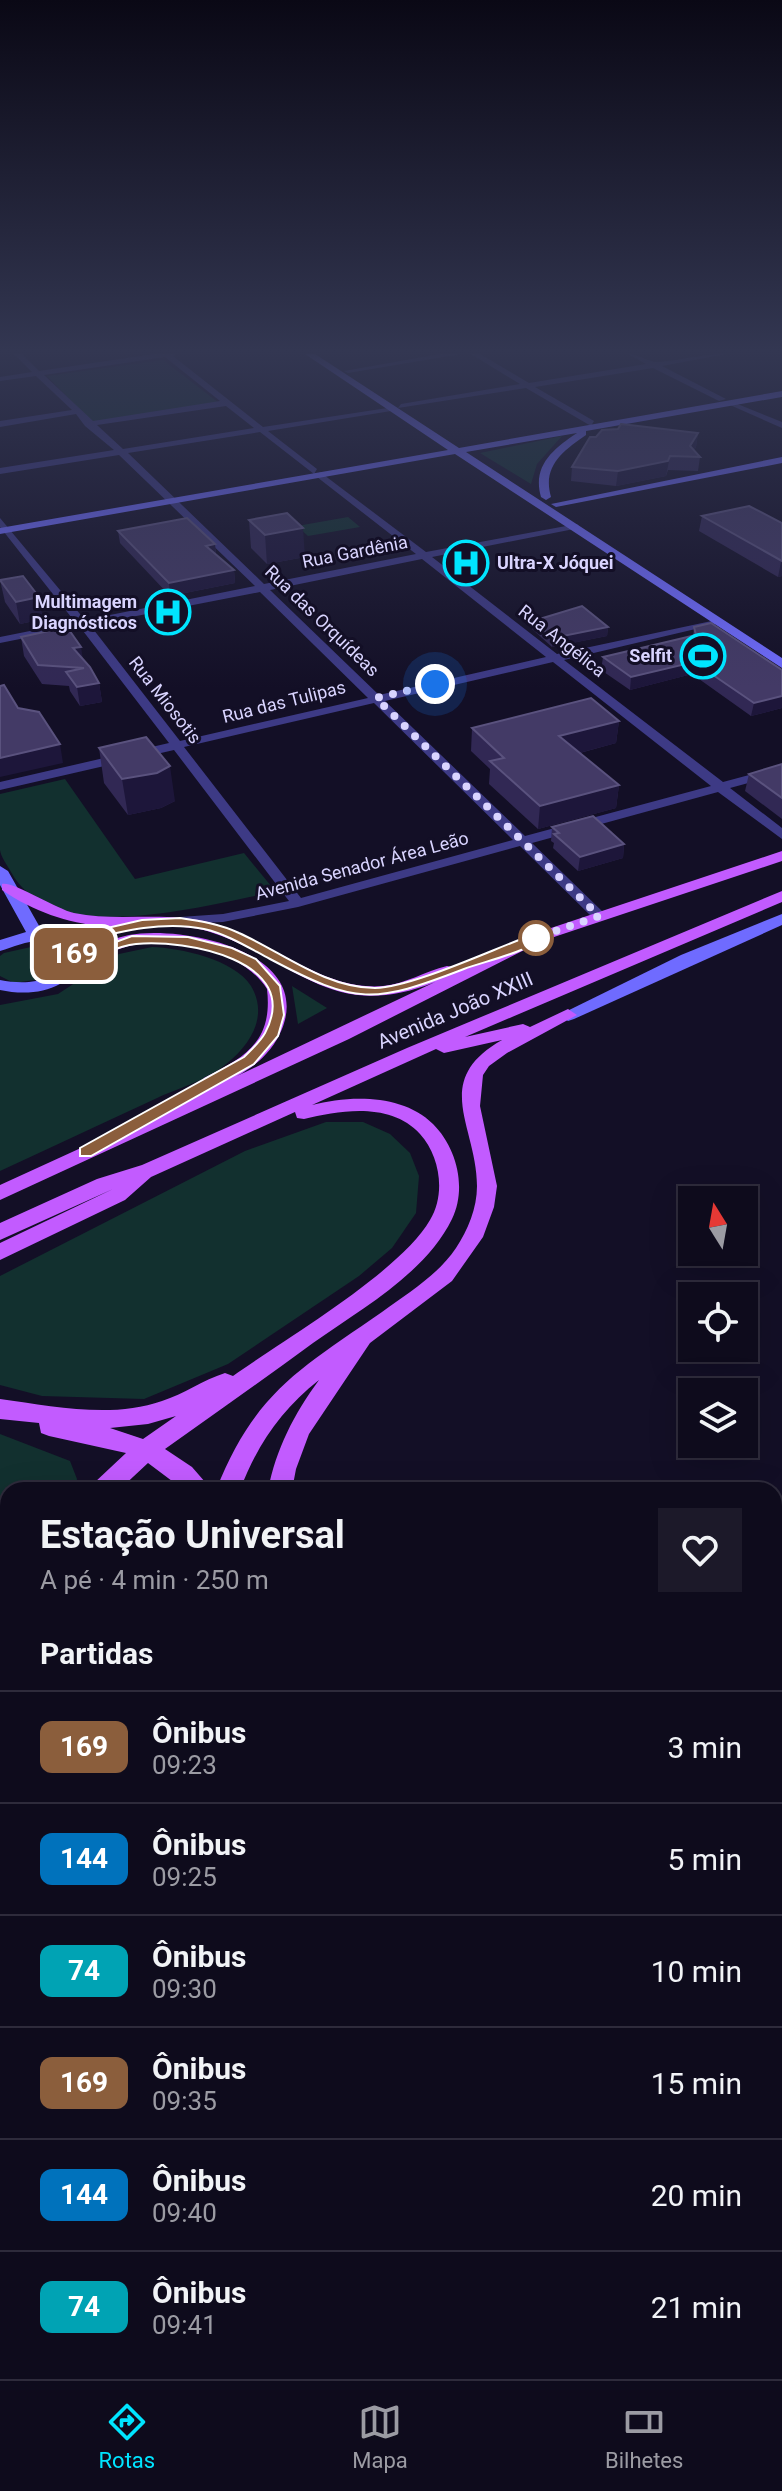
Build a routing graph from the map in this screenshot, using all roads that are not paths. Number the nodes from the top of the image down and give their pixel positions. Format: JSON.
{"nodes":[{"id":1,"x":37,"y":465,"type":"edge"},
{"id":2,"x":133,"y":465,"type":"edge"},
{"id":3,"x":306,"y":465,"type":"edge"},
{"id":4,"x":364,"y":465,"type":"edge"},
{"id":5,"x":483,"y":465,"type":"edge"},
{"id":6,"x":487,"y":465,"type":"edge"},
{"id":7,"x":547,"y":465,"type":"edge"},
{"id":8,"x":754,"y":465,"type":"edge"},
{"id":9,"x":0,"y":471,"type":"edge"},
{"id":10,"x":317,"y":473,"type":"junction"},
{"id":11,"x":170,"y":498,"type":"junction"},
{"id":12,"x":551,"y":501,"type":"junction"},
{"id":13,"x":2,"y":526,"type":"edge"},
{"id":14,"x":574,"y":526,"type":"junction"},
{"id":15,"x":425,"y":555,"type":"junction"},
{"id":16,"x":260,"y":587,"type":"junction"},
{"id":17,"x":717,"y":621,"type":"junction"},
{"id":18,"x":83,"y":624,"type":"junction"},
{"id":19,"x":0,"y":640,"type":"edge"},
{"id":20,"x":782,"y":650,"type":"edge"},
{"id":21,"x":554,"y":657,"type":"junction"},
{"id":22,"x":782,"y":664,"type":"edge"},
{"id":23,"x":376,"y":698,"type":"junction"},
{"id":24,"x":179,"y":746,"type":"junction"},
{"id":25,"x":782,"y":770,"type":"edge"},
{"id":26,"x":0,"y":786,"type":"edge"},
{"id":27,"x":720,"y":786,"type":"junction"},
{"id":28,"x":782,"y":835,"type":"edge"},
{"id":29,"x":523,"y":841,"type":"junction"},
{"id":30,"x":782,"y":856,"type":"edge"},
{"id":31,"x":0,"y":871,"type":"edge"},
{"id":32,"x":8,"y":887,"type":"junction"},
{"id":33,"x":782,"y":896,"type":"edge"},
{"id":34,"x":298,"y":903,"type":"junction"},
{"id":35,"x":599,"y":916,"type":"junction"},
{"id":36,"x":782,"y":919,"type":"edge"},
{"id":37,"x":180,"y":921,"type":"junction"},
{"id":38,"x":142,"y":923,"type":"junction"},
{"id":39,"x":36,"y":935,"type":"junction"},
{"id":40,"x":536,"y":938,"type":"junction"},
{"id":41,"x":1,"y":941,"type":"edge"},
{"id":42,"x":64,"y":942,"type":"junction"},
{"id":43,"x":69,"y":969,"type":"junction"},
{"id":44,"x":0,"y":985,"type":"edge"},
{"id":45,"x":568,"y":1015,"type":"junction"},
{"id":46,"x":413,"y":1052,"type":"junction"},
{"id":47,"x":220,"y":1138,"type":"junction"},
{"id":48,"x":85,"y":1152,"type":"junction"},
{"id":49,"x":111,"y":1189,"type":"junction"},
{"id":50,"x":0,"y":1193,"type":"edge"},
{"id":51,"x":0,"y":1232,"type":"edge"},
{"id":52,"x":0,"y":1252,"type":"edge"},
{"id":53,"x":368,"y":1334,"type":"junction"},
{"id":54,"x":279,"y":1356,"type":"junction"},
{"id":55,"x":0,"y":1411,"type":"edge"},
{"id":56,"x":147,"y":1449,"type":"junction"},
{"id":57,"x":112,"y":1482,"type":"edge"},
{"id":58,"x":192,"y":1482,"type":"edge"},
{"id":59,"x":231,"y":1482,"type":"edge"},
{"id":60,"x":282,"y":1482,"type":"edge"}],
"edges":[{"from":1,"to":9,"type":"street"},
{"from":2,"to":11,"type":"street","name":"Rua das Orquídeas"},
{"from":3,"to":10,"type":"street","name":"Rua Angélica"},
{"from":4,"to":10,"type":"main road"},
{"from":5,"to":14,"type":"main road"},
{"from":6,"to":12,"type":"main road"},
{"from":7,"to":12,"type":"main road"},
{"from":8,"to":12,"type":"main road"},
{"from":10,"to":11,"type":"main road"},
{"from":10,"to":15,"type":"street","name":"Rua Angélica"},
{"from":11,"to":13,"type":"main road"},
{"from":11,"to":16,"type":"street","name":"Rua das Orquídeas"},
{"from":12,"to":20,"type":"main road"},
{"from":13,"to":18,"type":"street","name":"Rua Miosotis"},
{"from":14,"to":15,"type":"street","name":"Rua Gardênia"},
{"from":14,"to":17,"type":"main road"},
{"from":15,"to":16,"type":"street","name":"Rua Gardênia"},
{"from":15,"to":21,"type":"street","name":"Rua Angélica"},
{"from":16,"to":18,"type":"street","name":"Rua Gardênia"},
{"from":16,"to":23,"type":"street","name":"Rua das Orquídeas"},
{"from":17,"to":21,"type":"street","name":"Rua das Tulipas"},
{"from":17,"to":22,"type":"main road"},
{"from":18,"to":19,"type":"street","name":"Rua Gardênia"},
{"from":18,"to":24,"type":"street","name":"Rua Miosotis"},
{"from":21,"to":23,"type":"street","name":"Rua das Tulipas"},
{"from":21,"to":27,"type":"street","name":"Rua Angélica"},
{"from":23,"to":24,"type":"street","name":"Rua das Tulipas"},
{"from":23,"to":29,"type":"street","name":"Rua das Orquídeas"},
{"from":24,"to":26,"type":"street","name":"Rua das Tulipas"},
{"from":24,"to":34,"type":"street","name":"Rua Miosotis"},
{"from":25,"to":27,"type":"street","name":"Avenida Senador Área Leão"},
{"from":27,"to":28,"type":"street","name":"Rua Angélica"},
{"from":27,"to":29,"type":"street","name":"Avenida Senador Área Leão"},
{"from":29,"to":34,"type":"street","name":"Avenida Senador Área Leão"},
{"from":29,"to":35,"type":"street","name":"Rua das Orquídeas"},
{"from":30,"to":35,"type":"main road","name":"Avenida João XXIII"},
{"from":31,"to":32,"type":"main road"},
{"from":32,"to":38,"type":"main road"},
{"from":32,"to":39,"type":"main road"},
{"from":33,"to":46,"type":"main road","name":"Avenida João XXIII"},
{"from":34,"to":37,"type":"street","name":"Avenida Senador Área Leão"},
{"from":35,"to":40,"type":"main road","name":"Avenida João XXIII"},
{"from":36,"to":45,"type":"main road"},
{"from":37,"to":38,"type":"main road"},
{"from":37,"to":40,"type":"main road"},
{"from":38,"to":42,"type":"main road"},
{"from":39,"to":41,"type":"main road"},
{"from":39,"to":42,"type":"main road"},
{"from":40,"to":48,"type":"main road","name":"Avenida João XXIII"},
{"from":42,"to":43,"type":"main road"},
{"from":43,"to":44,"type":"main road"},
{"from":43,"to":48,"type":"main road"},
{"from":45,"to":46,"type":"main road"},
{"from":45,"to":53,"type":"main road"},
{"from":46,"to":47,"type":"main road","name":"Avenida João XXIII"},
{"from":47,"to":49,"type":"main road","name":"Avenida João XXIII"},
{"from":47,"to":54,"type":"main road"},
{"from":48,"to":50,"type":"main road"},
{"from":49,"to":51,"type":"main road"},
{"from":49,"to":52,"type":"main road"},
{"from":53,"to":59,"type":"main road"},
{"from":53,"to":60,"type":"main road"},
{"from":54,"to":55,"type":"main road"},
{"from":54,"to":56,"type":"main road"},
{"from":55,"to":56,"type":"main road"},
{"from":56,"to":57,"type":"main road"},
{"from":56,"to":58,"type":"main road"}]}
